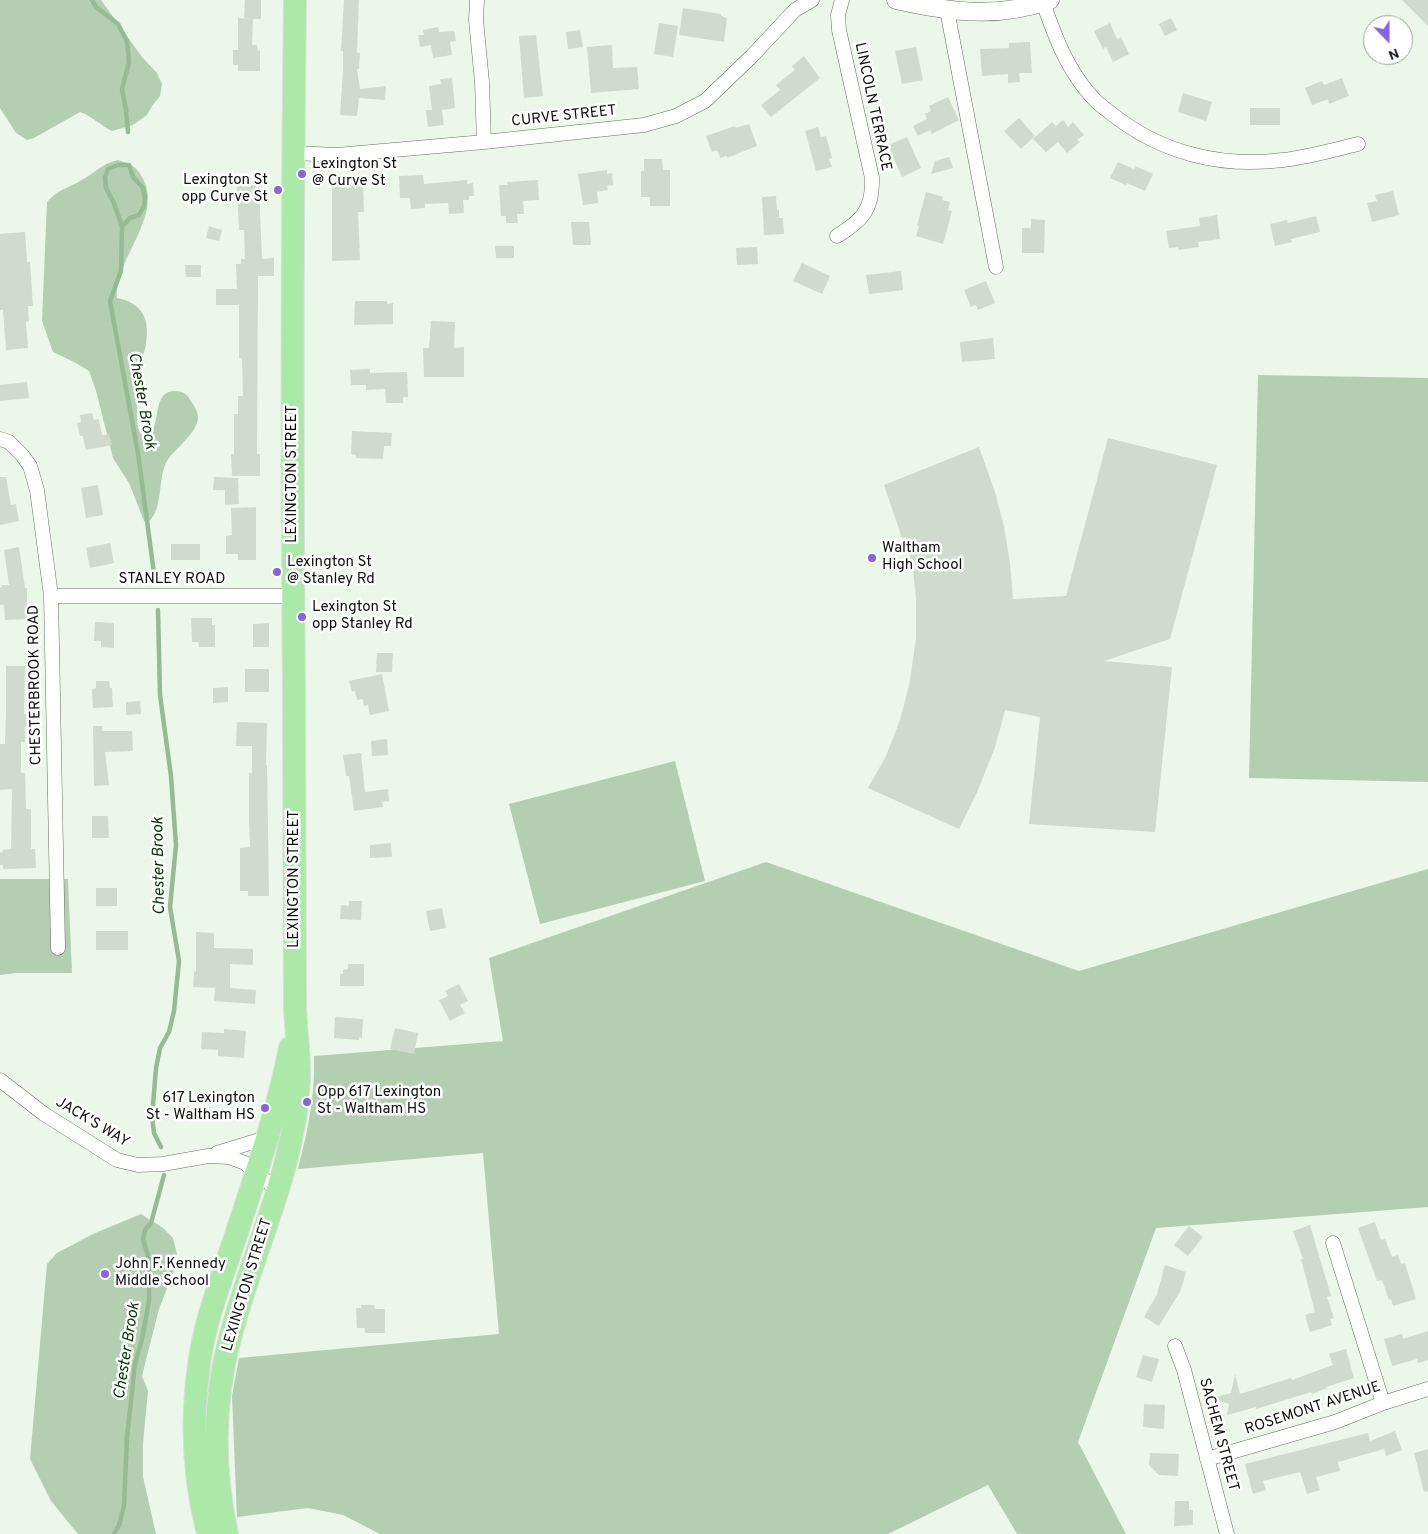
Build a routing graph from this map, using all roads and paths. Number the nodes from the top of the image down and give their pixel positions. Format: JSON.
{"nodes":[{"id":1,"x":295,"y":0,"type":"edge"},
{"id":2,"x":477,"y":0,"type":"edge"},
{"id":3,"x":812,"y":0,"type":"edge"},
{"id":4,"x":842,"y":0,"type":"edge"},
{"id":5,"x":896,"y":0,"type":"edge"},
{"id":6,"x":1047,"y":1,"type":"edge"},
{"id":7,"x":795,"y":5,"type":"edge"},
{"id":8,"x":947,"y":10,"type":"junction"},
{"id":9,"x":484,"y":142,"type":"junction"},
{"id":10,"x":1358,"y":144,"type":"dead end"},
{"id":11,"x":294,"y":153,"type":"junction"},
{"id":12,"x":837,"y":236,"type":"dead end"},
{"id":13,"x":996,"y":267,"type":"dead end"},
{"id":14,"x":0,"y":439,"type":"edge"},
{"id":15,"x":51,"y":596,"type":"junction"},
{"id":16,"x":293,"y":596,"type":"junction"},
{"id":17,"x":58,"y":948,"type":"dead end"},
{"id":18,"x":295,"y":1007,"type":"junction"},
{"id":19,"x":0,"y":1080,"type":"edge"},
{"id":20,"x":266,"y":1138,"type":"junction"},
{"id":21,"x":208,"y":1156,"type":"junction"},
{"id":22,"x":256,"y":1173,"type":"junction"},
{"id":23,"x":277,"y":1189,"type":"junction"},
{"id":24,"x":1333,"y":1243,"type":"dead end"},
{"id":25,"x":1175,"y":1346,"type":"dead end"},
{"id":26,"x":1428,"y":1389,"type":"edge"},
{"id":27,"x":1383,"y":1404,"type":"junction"},
{"id":28,"x":1207,"y":1459,"type":"junction"},
{"id":29,"x":208,"y":1534,"type":"edge"},
{"id":30,"x":227,"y":1534,"type":"edge"},
{"id":31,"x":1227,"y":1534,"type":"edge"}],
"edges":[{"from":1,"to":11,"type":"main road","name":"LEXINGTON STREET"},
{"from":2,"to":9,"type":"street"},
{"from":3,"to":7,"type":"street","name":"CURVE STREET"},
{"from":4,"to":12,"type":"street","name":"LINCOLN TERRACE"},
{"from":5,"to":8,"type":"street"},
{"from":6,"to":8,"type":"street"},
{"from":6,"to":10,"type":"street"},
{"from":7,"to":9,"type":"street","name":"CURVE STREET"},
{"from":8,"to":13,"type":"street"},
{"from":9,"to":11,"type":"street","name":"CURVE STREET"},
{"from":11,"to":16,"type":"main road","name":"LEXINGTON STREET"},
{"from":14,"to":15,"type":"street","name":"CHESTERBROOK ROAD"},
{"from":15,"to":16,"type":"street","name":"STANLEY ROAD"},
{"from":15,"to":17,"type":"street","name":"CHESTERBROOK ROAD"},
{"from":16,"to":18,"type":"main road","name":"LEXINGTON STREET"},
{"from":18,"to":20,"type":"main road","name":"LEXINGTON STREET"},
{"from":18,"to":23,"type":"main road","name":"LEXINGTON STREET"},
{"from":19,"to":21,"type":"street","name":"JACK'S WAY"},
{"from":20,"to":21,"type":"street","name":"JACK'S WAY"},
{"from":20,"to":22,"type":"main road","name":"LEXINGTON STREET"},
{"from":21,"to":22,"type":"street","name":"JACK'S WAY"},
{"from":22,"to":23,"type":"street","name":"JACK'S WAY"},
{"from":22,"to":29,"type":"main road","name":"LEXINGTON STREET"},
{"from":23,"to":30,"type":"main road","name":"LEXINGTON STREET"},
{"from":24,"to":27,"type":"street"},
{"from":25,"to":28,"type":"street","name":"SACHEM STREET"},
{"from":26,"to":27,"type":"street","name":"ROSEMONT AVENUE"},
{"from":27,"to":28,"type":"street","name":"ROSEMONT AVENUE"},
{"from":28,"to":31,"type":"street","name":"SACHEM STREET"}]}
